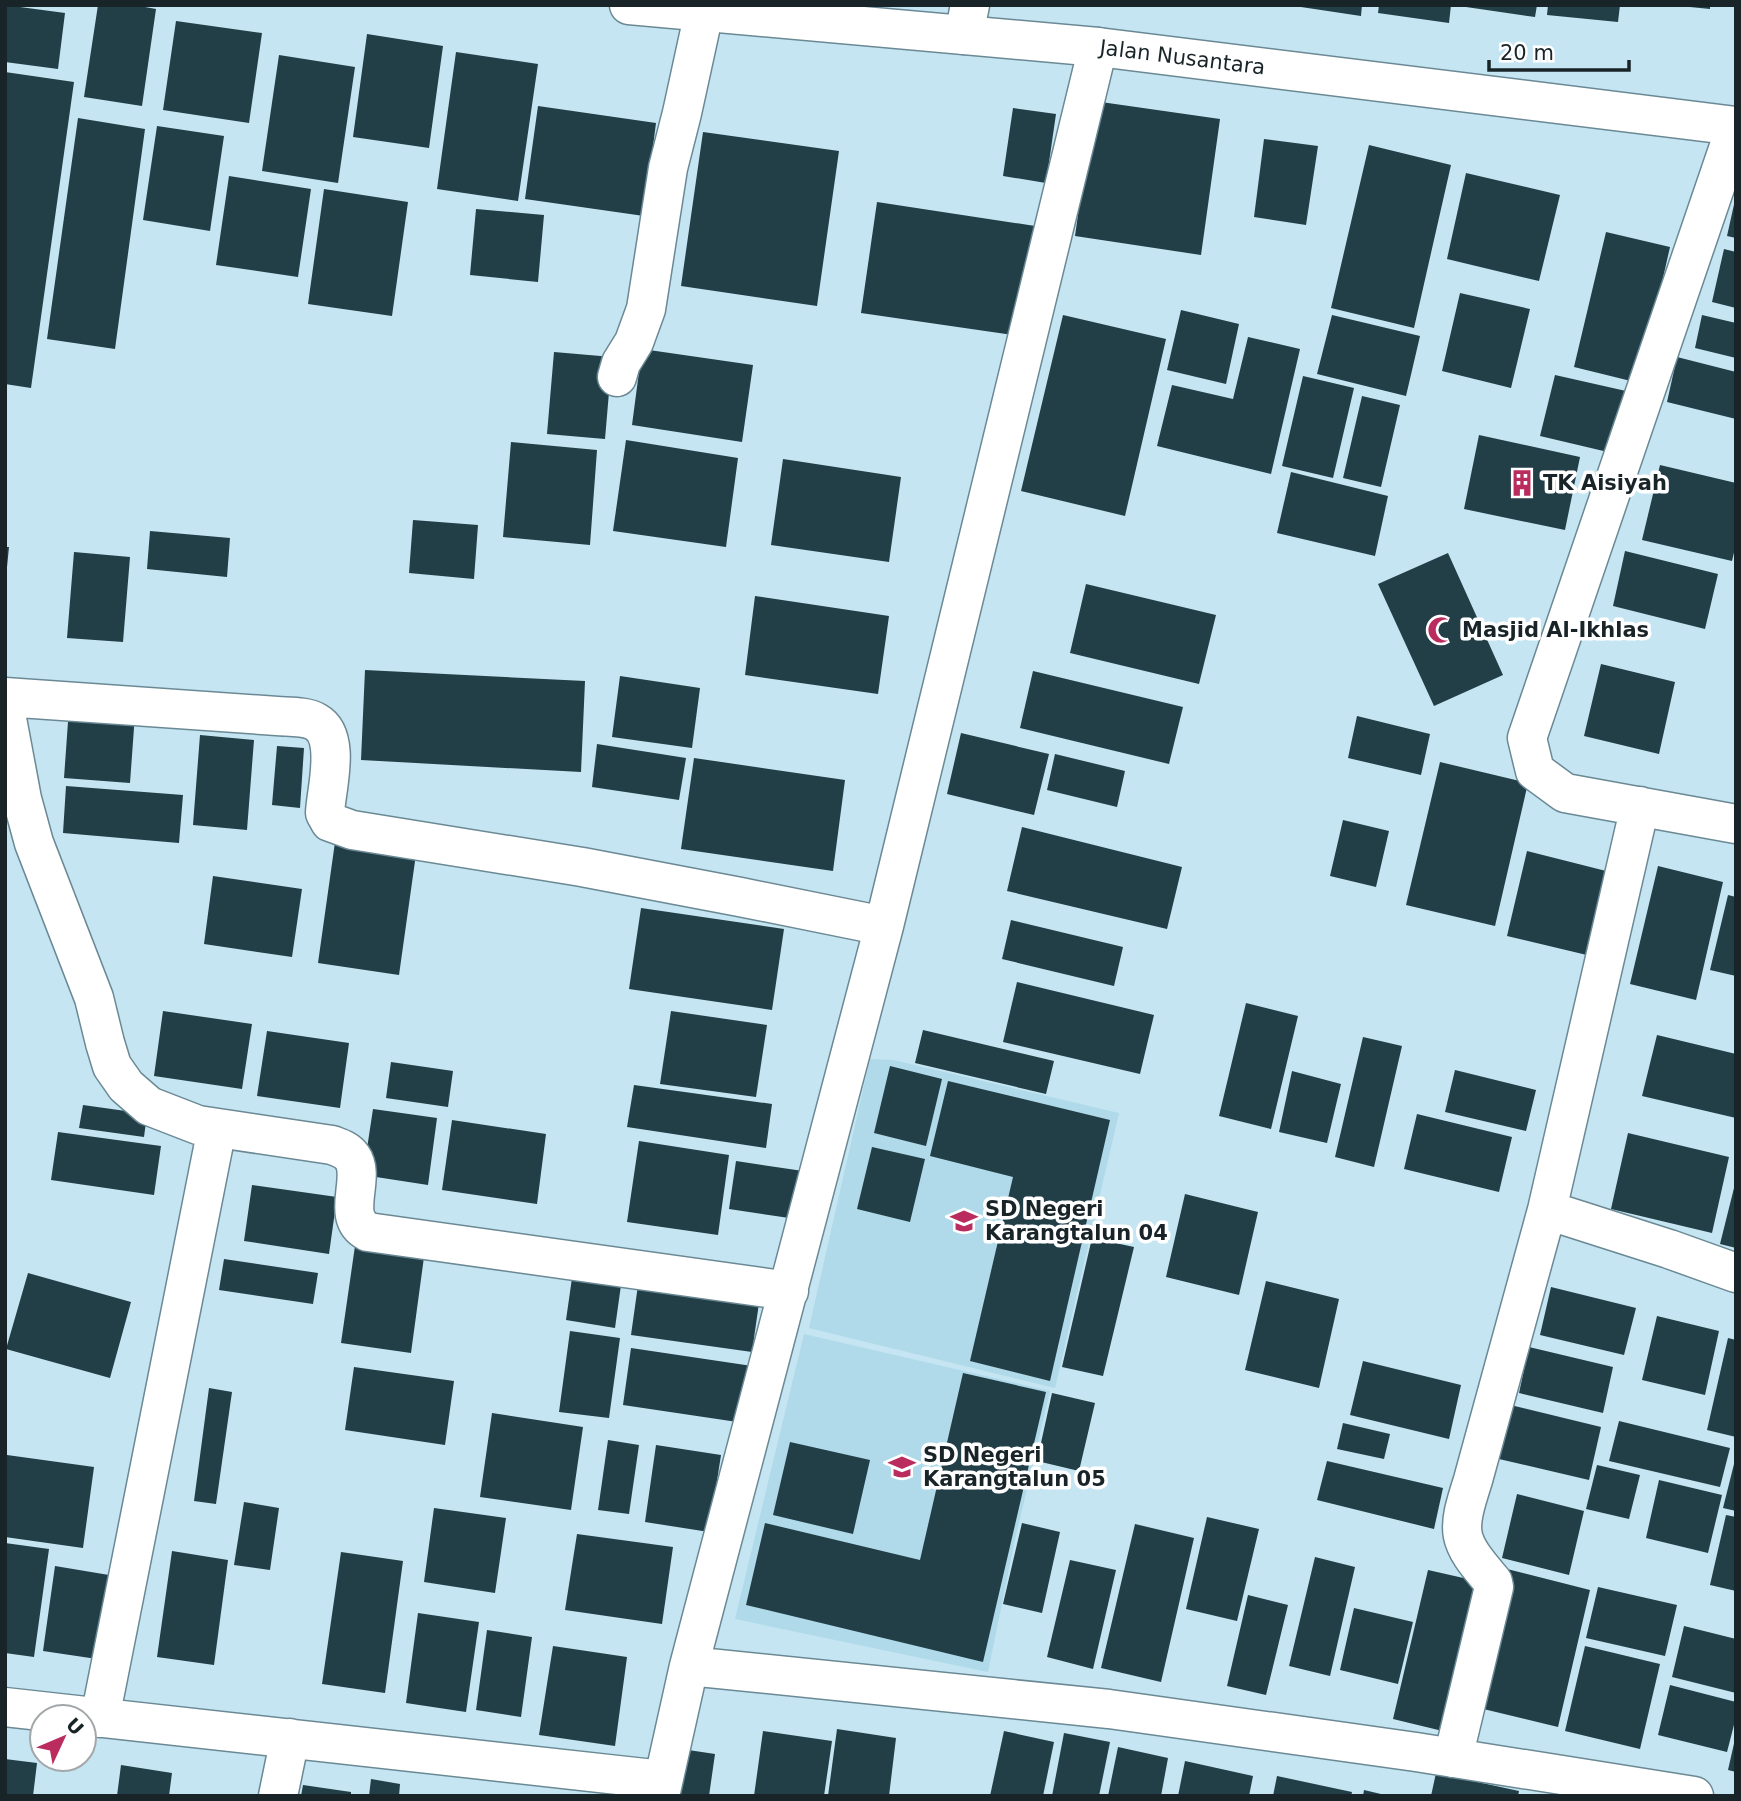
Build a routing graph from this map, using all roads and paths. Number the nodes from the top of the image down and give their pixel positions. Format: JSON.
{"nodes":[{"id":1,"x":629,"y":5,"type":"edge"},
{"id":2,"x":704,"y":12,"type":"junction"},
{"id":3,"x":967,"y":20,"type":"edge"},
{"id":4,"x":1098,"y":47,"type":"junction"},
{"id":5,"x":1736,"y":126,"type":"edge"},
{"id":6,"x":617,"y":377,"type":"dead end"},
{"id":7,"x":5,"y":697,"type":"edge"},
{"id":8,"x":5,"y":708,"type":"edge"},
{"id":9,"x":1640,"y":806,"type":"junction"},
{"id":10,"x":1736,"y":824,"type":"edge"},
{"id":11,"x":884,"y":926,"type":"junction"},
{"id":12,"x":217,"y":1128,"type":"junction"},
{"id":13,"x":1547,"y":1210,"type":"junction"},
{"id":14,"x":1736,"y":1273,"type":"edge"},
{"id":15,"x":789,"y":1291,"type":"junction"},
{"id":16,"x":690,"y":1666,"type":"junction"},
{"id":17,"x":5,"y":1707,"type":"edge"},
{"id":18,"x":100,"y":1718,"type":"junction"},
{"id":19,"x":289,"y":1738,"type":"junction"},
{"id":20,"x":1453,"y":1758,"type":"junction"},
{"id":21,"x":662,"y":1788,"type":"edge"},
{"id":22,"x":278,"y":1796,"type":"edge"},
{"id":23,"x":1694,"y":1796,"type":"edge"}],
"edges":[{"from":1,"to":2,"type":"main road","name":"Jalan Nusantara"},
{"from":2,"to":3,"type":"main road","name":"Jalan Nusantara"},
{"from":2,"to":6,"type":"main road"},
{"from":3,"to":4,"type":"main road","name":"Jalan Nusantara"},
{"from":4,"to":5,"type":"main road","name":"Jalan Nusantara"},
{"from":4,"to":11,"type":"main road"},
{"from":5,"to":9,"type":"main road"},
{"from":7,"to":11,"type":"main road"},
{"from":8,"to":12,"type":"main road"},
{"from":9,"to":10,"type":"main road"},
{"from":9,"to":13,"type":"main road"},
{"from":11,"to":15,"type":"main road"},
{"from":12,"to":15,"type":"main road"},
{"from":12,"to":18,"type":"main road"},
{"from":13,"to":14,"type":"main road"},
{"from":13,"to":20,"type":"main road"},
{"from":15,"to":16,"type":"main road"},
{"from":16,"to":20,"type":"main road"},
{"from":16,"to":21,"type":"main road"},
{"from":17,"to":18,"type":"main road"},
{"from":18,"to":19,"type":"main road"},
{"from":19,"to":21,"type":"main road"},
{"from":19,"to":22,"type":"main road"},
{"from":20,"to":23,"type":"main road"}]}
